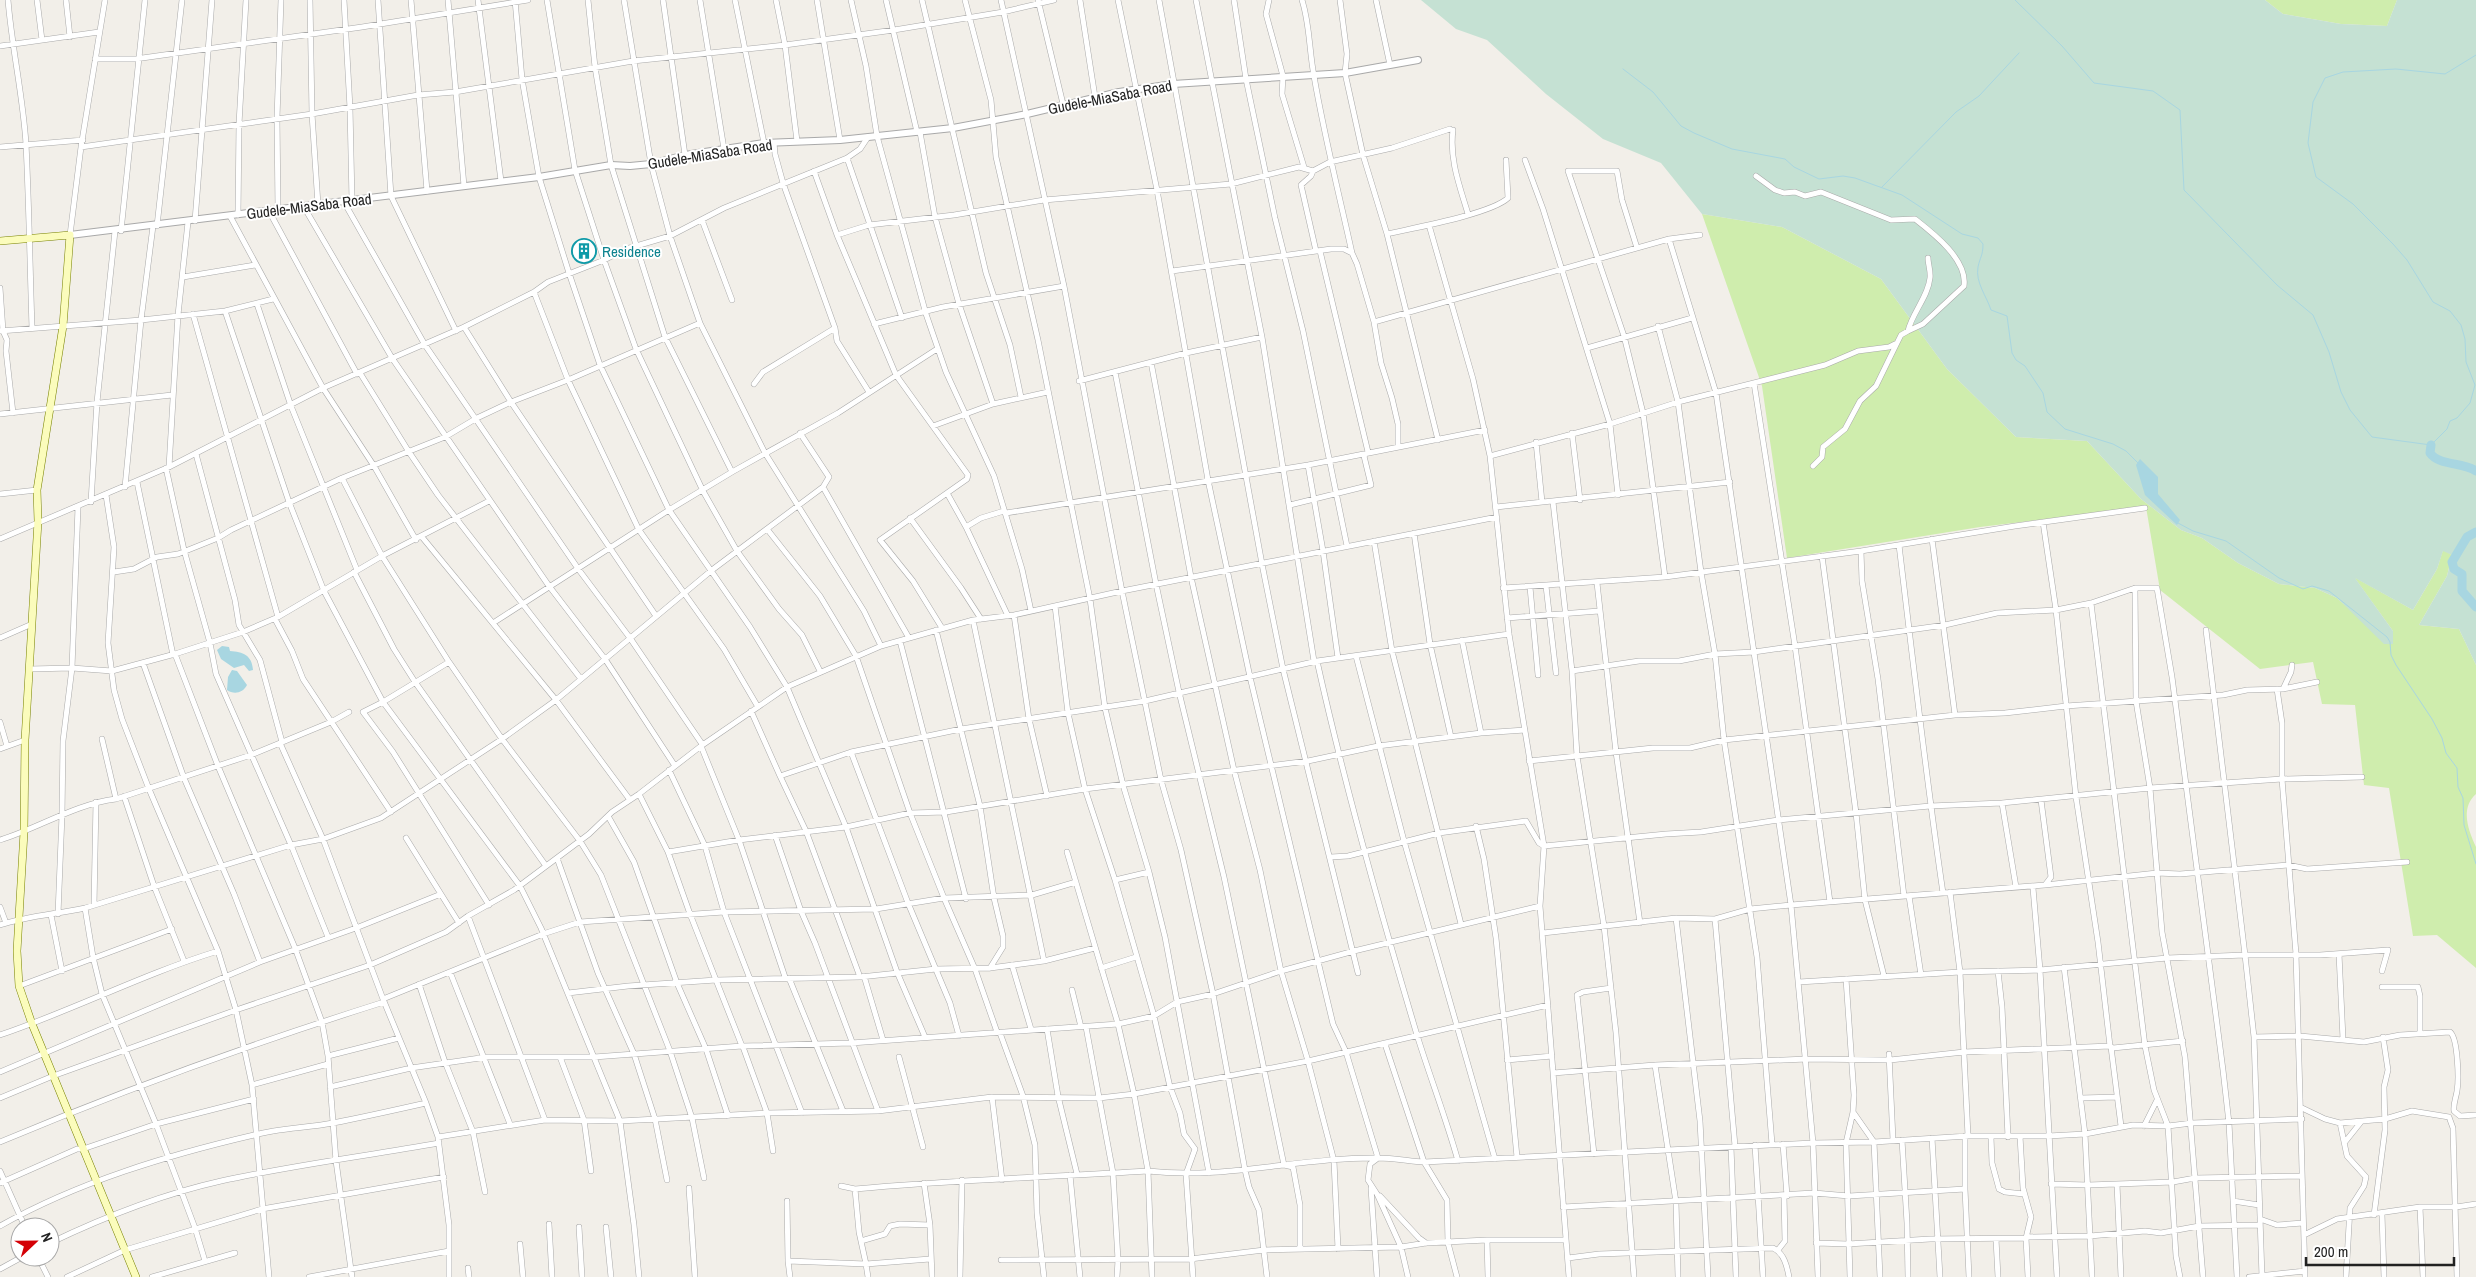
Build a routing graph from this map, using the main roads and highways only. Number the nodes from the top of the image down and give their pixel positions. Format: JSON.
{"nodes":[{"id":1,"x":0,"y":241,"type":"edge"},
{"id":2,"x":136,"y":1277,"type":"edge"}],
"edges":[{"from":1,"to":2,"type":"main road","name":"Gudele-MiaSaba Road"}]}
